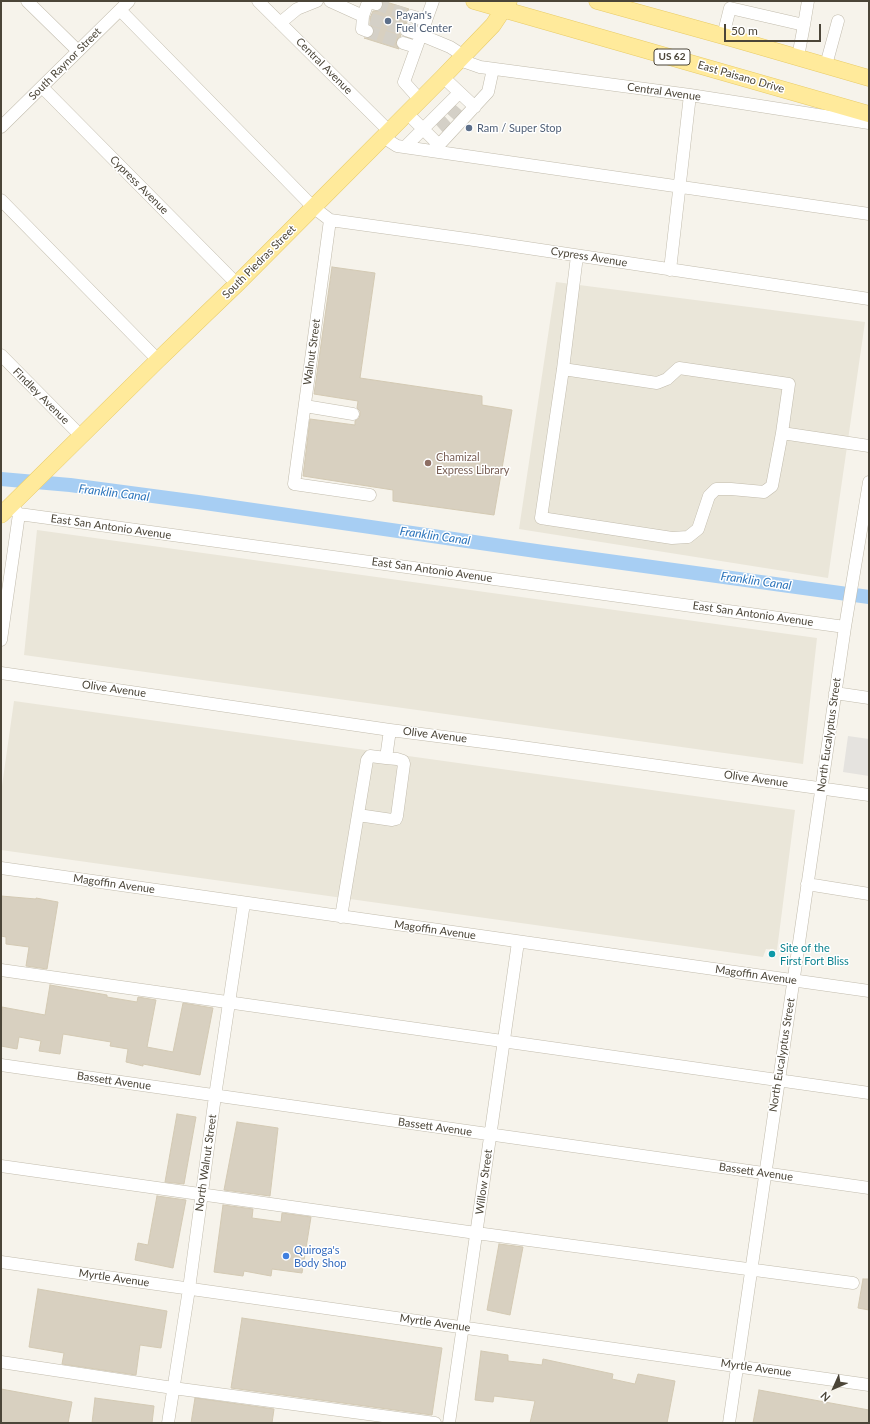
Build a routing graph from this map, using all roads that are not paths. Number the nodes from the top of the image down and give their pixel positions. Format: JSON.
{"nodes":[{"id":1,"x":27,"y":1,"type":"edge"},
{"id":2,"x":129,"y":1,"type":"edge"},
{"id":3,"x":258,"y":1,"type":"edge"},
{"id":4,"x":317,"y":1,"type":"edge"},
{"id":5,"x":330,"y":1,"type":"edge"},
{"id":6,"x":359,"y":1,"type":"edge"},
{"id":7,"x":433,"y":1,"type":"edge"},
{"id":8,"x":474,"y":1,"type":"edge"},
{"id":9,"x":808,"y":1,"type":"edge"},
{"id":10,"x":607,"y":2,"type":"edge"},
{"id":11,"x":376,"y":4,"type":"dead end"},
{"id":12,"x":506,"y":5,"type":"edge"},
{"id":13,"x":120,"y":10,"type":"junction"},
{"id":14,"x":411,"y":16,"type":"tunnel mouth"},
{"id":15,"x":367,"y":18,"type":"junction"},
{"id":16,"x":426,"y":21,"type":"junction"},
{"id":17,"x":838,"y":21,"type":"dead end"},
{"id":18,"x":280,"y":23,"type":"junction"},
{"id":19,"x":804,"y":25,"type":"junction"},
{"id":20,"x":406,"y":30,"type":"tunnel mouth"},
{"id":21,"x":367,"y":31,"type":"dead end"},
{"id":22,"x":421,"y":35,"type":"junction"},
{"id":23,"x":723,"y":36,"type":"junction"},
{"id":24,"x":403,"y":43,"type":"tunnel mouth"},
{"id":25,"x":416,"y":47,"type":"junction"},
{"id":26,"x":78,"y":51,"type":"junction"},
{"id":27,"x":462,"y":58,"type":"junction"},
{"id":28,"x":798,"y":58,"type":"junction"},
{"id":29,"x":826,"y":65,"type":"junction"},
{"id":30,"x":493,"y":69,"type":"junction"},
{"id":31,"x":443,"y":77,"type":"junction"},
{"id":32,"x":869,"y":78,"type":"edge"},
{"id":33,"x":42,"y":87,"type":"junction"},
{"id":34,"x":458,"y":93,"type":"junction"},
{"id":35,"x":690,"y":95,"type":"junction"},
{"id":36,"x":420,"y":100,"type":"junction"},
{"id":37,"x":475,"y":107,"type":"junction"},
{"id":38,"x":407,"y":113,"type":"junction"},
{"id":39,"x":455,"y":113,"type":"junction"},
{"id":40,"x":869,"y":114,"type":"edge"},
{"id":41,"x":3,"y":120,"type":"edge"},
{"id":42,"x":869,"y":123,"type":"edge"},
{"id":43,"x":444,"y":124,"type":"junction"},
{"id":44,"x":423,"y":129,"type":"junction"},
{"id":45,"x":386,"y":134,"type":"junction"},
{"id":46,"x":405,"y":147,"type":"junction"},
{"id":47,"x":438,"y":148,"type":"junction"},
{"id":48,"x":678,"y":186,"type":"junction"},
{"id":49,"x":1,"y":200,"type":"edge"},
{"id":50,"x":313,"y":207,"type":"junction"},
{"id":51,"x":869,"y":214,"type":"edge"},
{"id":52,"x":330,"y":220,"type":"junction"},
{"id":53,"x":577,"y":256,"type":"junction"},
{"id":54,"x":670,"y":270,"type":"junction"},
{"id":55,"x":237,"y":284,"type":"junction"},
{"id":56,"x":869,"y":299,"type":"edge"},
{"id":57,"x":1,"y":356,"type":"edge"},
{"id":58,"x":158,"y":360,"type":"junction"},
{"id":59,"x":563,"y":369,"type":"junction"},
{"id":60,"x":305,"y":406,"type":"junction"},
{"id":61,"x":353,"y":414,"type":"dead end"},
{"id":62,"x":782,"y":433,"type":"junction"},
{"id":63,"x":80,"y":436,"type":"junction"},
{"id":64,"x":869,"y":446,"type":"edge"},
{"id":65,"x":869,"y":482,"type":"edge"},
{"id":66,"x":370,"y":495,"type":"dead end"},
{"id":67,"x":10,"y":512,"type":"edge"},
{"id":68,"x":844,"y":627,"type":"junction"},
{"id":69,"x":1,"y":640,"type":"edge"},
{"id":70,"x":1,"y":673,"type":"edge"},
{"id":71,"x":835,"y":693,"type":"junction"},
{"id":72,"x":869,"y":698,"type":"edge"},
{"id":73,"x":390,"y":730,"type":"junction"},
{"id":74,"x":386,"y":758,"type":"junction"},
{"id":75,"x":821,"y":789,"type":"junction"},
{"id":76,"x":869,"y":795,"type":"edge"},
{"id":77,"x":358,"y":815,"type":"junction"},
{"id":78,"x":1,"y":868,"type":"edge"},
{"id":79,"x":807,"y":884,"type":"junction"},
{"id":80,"x":869,"y":894,"type":"edge"},
{"id":81,"x":244,"y":903,"type":"junction"},
{"id":82,"x":341,"y":917,"type":"junction"},
{"id":83,"x":518,"y":942,"type":"junction"},
{"id":84,"x":1,"y":970,"type":"edge"},
{"id":85,"x":794,"y":981,"type":"junction"},
{"id":86,"x":869,"y":991,"type":"edge"},
{"id":87,"x":229,"y":1003,"type":"junction"},
{"id":88,"x":504,"y":1040,"type":"junction"},
{"id":89,"x":1,"y":1066,"type":"edge"},
{"id":90,"x":779,"y":1080,"type":"junction"},
{"id":91,"x":869,"y":1093,"type":"edge"},
{"id":92,"x":215,"y":1096,"type":"junction"},
{"id":93,"x":490,"y":1134,"type":"junction"},
{"id":94,"x":1,"y":1166,"type":"edge"},
{"id":95,"x":764,"y":1173,"type":"junction"},
{"id":96,"x":869,"y":1188,"type":"edge"},
{"id":97,"x":202,"y":1194,"type":"junction"},
{"id":98,"x":476,"y":1232,"type":"junction"},
{"id":99,"x":1,"y":1262,"type":"edge"},
{"id":100,"x":751,"y":1269,"type":"junction"},
{"id":101,"x":853,"y":1283,"type":"dead end"},
{"id":102,"x":189,"y":1289,"type":"junction"},
{"id":103,"x":463,"y":1327,"type":"junction"},
{"id":104,"x":1,"y":1362,"type":"edge"},
{"id":105,"x":737,"y":1366,"type":"junction"},
{"id":106,"x":869,"y":1385,"type":"edge"},
{"id":107,"x":173,"y":1388,"type":"junction"},
{"id":108,"x":168,"y":1423,"type":"edge"},
{"id":109,"x":435,"y":1423,"type":"edge"},
{"id":110,"x":450,"y":1423,"type":"edge"},
{"id":111,"x":729,"y":1423,"type":"edge"}],
"edges":[{"from":1,"to":26,"type":"street"},
{"from":2,"to":13,"type":"street","name":"South Raynor Street"},
{"from":3,"to":18,"type":"street","name":"Central Avenue"},
{"from":4,"to":18,"type":"street"},
{"from":5,"to":15,"type":"street"},
{"from":6,"to":15,"type":"street"},
{"from":7,"to":16,"type":"street"},
{"from":8,"to":12,"type":"main road","name":"East Paisano Drive","number":"US 62"},
{"from":9,"to":19,"type":"street"},
{"from":10,"to":23,"type":"main road"},
{"from":11,"to":15,"type":"street"},
{"from":12,"to":27,"type":"main road","name":"South Piedras Street"},
{"from":12,"to":40,"type":"main road","name":"East Paisano Drive","number":"US 62"},
{"from":13,"to":26,"type":"street","name":"South Raynor Street"},
{"from":13,"to":50,"type":"street","name":"Cypress Avenue"},
{"from":14,"to":16,"type":"street"},
{"from":15,"to":21,"type":"street"},
{"from":16,"to":22,"type":"street"},
{"from":17,"to":29,"type":"street"},
{"from":18,"to":45,"type":"street","name":"Central Avenue"},
{"from":19,"to":23,"type":"street"},
{"from":19,"to":28,"type":"street"},
{"from":20,"to":22,"type":"street","name":"Central Avenue"},
{"from":22,"to":25,"type":"street"},
{"from":22,"to":27,"type":"street","name":"Central Avenue"},
{"from":23,"to":28,"type":"main road"},
{"from":24,"to":25,"type":"street"},
{"from":25,"to":36,"type":"street"},
{"from":26,"to":33,"type":"street","name":"South Raynor Street"},
{"from":27,"to":30,"type":"street","name":"Central Avenue"},
{"from":27,"to":31,"type":"main road","name":"South Piedras Street"},
{"from":28,"to":29,"type":"main road"},
{"from":29,"to":32,"type":"main road"},
{"from":30,"to":35,"type":"street","name":"Central Avenue"},
{"from":30,"to":37,"type":"street"},
{"from":31,"to":34,"type":"street"},
{"from":31,"to":36,"type":"main road","name":"South Piedras Street"},
{"from":33,"to":41,"type":"street","name":"South Raynor Street"},
{"from":33,"to":55,"type":"street","name":"Cypress Avenue"},
{"from":34,"to":37,"type":"street"},
{"from":34,"to":39,"type":"street"},
{"from":35,"to":42,"type":"street","name":"Central Avenue"},
{"from":35,"to":48,"type":"street"},
{"from":36,"to":38,"type":"main road","name":"South Piedras Street"},
{"from":37,"to":39,"type":"street"},
{"from":38,"to":44,"type":"street"},
{"from":38,"to":45,"type":"main road","name":"South Piedras Street"},
{"from":39,"to":43,"type":"street"},
{"from":39,"to":43,"type":"street"},
{"from":43,"to":44,"type":"street"},
{"from":43,"to":47,"type":"street"},
{"from":44,"to":46,"type":"street"},
{"from":44,"to":47,"type":"street"},
{"from":45,"to":46,"type":"street","name":"Central Avenue"},
{"from":45,"to":50,"type":"main road","name":"South Piedras Street"},
{"from":46,"to":47,"type":"street","name":"Central Avenue"},
{"from":47,"to":48,"type":"street","name":"Central Avenue"},
{"from":48,"to":51,"type":"street","name":"Central Avenue"},
{"from":48,"to":54,"type":"street"},
{"from":49,"to":58,"type":"street"},
{"from":50,"to":52,"type":"street","name":"Cypress Avenue"},
{"from":50,"to":55,"type":"main road","name":"South Piedras Street"},
{"from":52,"to":53,"type":"street","name":"Cypress Avenue"},
{"from":52,"to":60,"type":"street","name":"Walnut Street"},
{"from":53,"to":54,"type":"street","name":"Cypress Avenue"},
{"from":53,"to":59,"type":"street"},
{"from":54,"to":56,"type":"street","name":"Cypress Avenue"},
{"from":55,"to":58,"type":"main road","name":"South Piedras Street"},
{"from":57,"to":63,"type":"street","name":"Findley Avenue"},
{"from":58,"to":63,"type":"main road","name":"South Piedras Street"},
{"from":59,"to":62,"type":"street"},
{"from":59,"to":62,"type":"street"},
{"from":60,"to":61,"type":"street"},
{"from":60,"to":66,"type":"street","name":"Walnut Street"},
{"from":62,"to":64,"type":"street"},
{"from":63,"to":67,"type":"main road","name":"South Piedras Street"},
{"from":65,"to":68,"type":"street","name":"North Eucalyptus Street"},
{"from":67,"to":68,"type":"street","name":"East San Antonio Avenue"},
{"from":67,"to":69,"type":"street"},
{"from":68,"to":71,"type":"street","name":"North Eucalyptus Street"},
{"from":70,"to":73,"type":"street","name":"Olive Avenue"},
{"from":71,"to":72,"type":"street"},
{"from":71,"to":75,"type":"street","name":"North Eucalyptus Street"},
{"from":73,"to":74,"type":"street"},
{"from":73,"to":75,"type":"street","name":"Olive Avenue"},
{"from":74,"to":77,"type":"street"},
{"from":74,"to":77,"type":"street"},
{"from":75,"to":76,"type":"street","name":"Olive Avenue"},
{"from":75,"to":79,"type":"street","name":"North Eucalyptus Street"},
{"from":77,"to":82,"type":"street"},
{"from":78,"to":81,"type":"street","name":"Magoffin Avenue"},
{"from":79,"to":80,"type":"street"},
{"from":79,"to":85,"type":"street","name":"North Eucalyptus Street"},
{"from":81,"to":82,"type":"street","name":"Magoffin Avenue"},
{"from":81,"to":87,"type":"street","name":"North Walnut Street"},
{"from":82,"to":83,"type":"street","name":"Magoffin Avenue"},
{"from":83,"to":85,"type":"street","name":"Magoffin Avenue"},
{"from":83,"to":88,"type":"street","name":"Willow Street"},
{"from":84,"to":87,"type":"street"},
{"from":85,"to":86,"type":"street","name":"Magoffin Avenue"},
{"from":85,"to":90,"type":"street","name":"North Eucalyptus Street"},
{"from":87,"to":88,"type":"street"},
{"from":87,"to":92,"type":"street","name":"North Walnut Street"},
{"from":88,"to":90,"type":"street"},
{"from":88,"to":93,"type":"street","name":"Willow Street"},
{"from":89,"to":92,"type":"street","name":"Bassett Avenue"},
{"from":90,"to":91,"type":"street"},
{"from":90,"to":95,"type":"street","name":"North Eucalyptus Street"},
{"from":92,"to":93,"type":"street","name":"Bassett Avenue"},
{"from":92,"to":97,"type":"street","name":"North Walnut Street"},
{"from":93,"to":95,"type":"street","name":"Bassett Avenue"},
{"from":93,"to":98,"type":"street","name":"Willow Street"},
{"from":94,"to":97,"type":"street"},
{"from":95,"to":96,"type":"street","name":"Bassett Avenue"},
{"from":95,"to":100,"type":"street","name":"North Eucalyptus Street"},
{"from":97,"to":98,"type":"street"},
{"from":97,"to":102,"type":"street","name":"North Walnut Street"},
{"from":98,"to":100,"type":"street"},
{"from":98,"to":103,"type":"street","name":"Willow Street"},
{"from":99,"to":102,"type":"street","name":"Myrtle Avenue"},
{"from":100,"to":101,"type":"street"},
{"from":100,"to":105,"type":"street","name":"North Eucalyptus Street"},
{"from":102,"to":103,"type":"street","name":"Myrtle Avenue"},
{"from":102,"to":107,"type":"street","name":"North Walnut Street"},
{"from":103,"to":105,"type":"street","name":"Myrtle Avenue"},
{"from":103,"to":110,"type":"street","name":"Willow Street"},
{"from":104,"to":107,"type":"street"},
{"from":105,"to":106,"type":"street","name":"Myrtle Avenue"},
{"from":105,"to":111,"type":"street","name":"North Eucalyptus Street"},
{"from":107,"to":108,"type":"street","name":"North Walnut Street"},
{"from":107,"to":109,"type":"street"}]}
